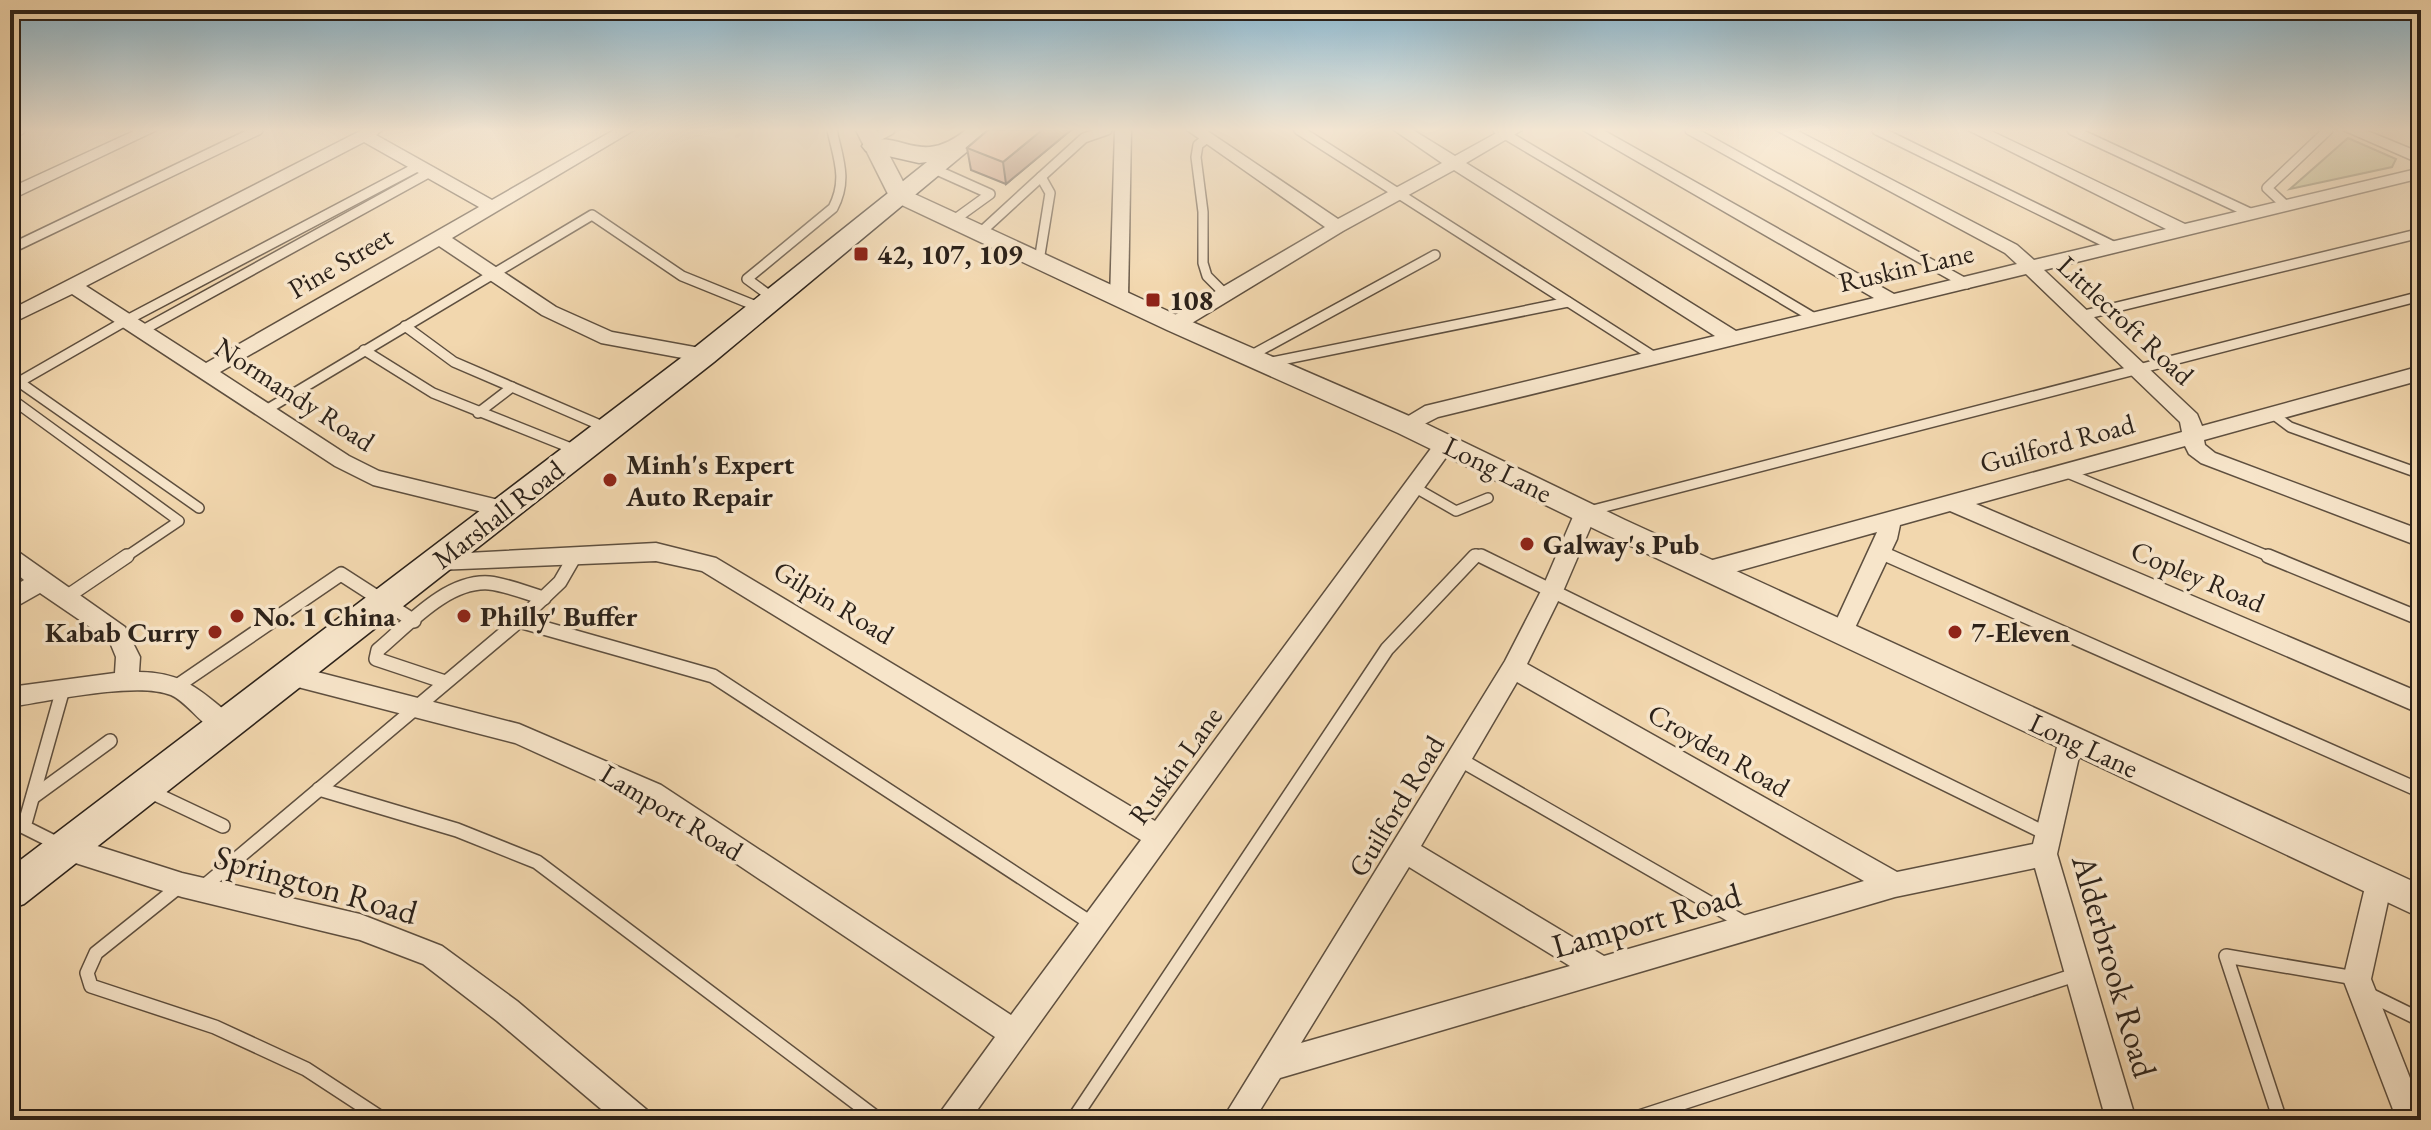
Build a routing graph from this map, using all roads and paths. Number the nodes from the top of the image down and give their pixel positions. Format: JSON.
{"nodes":[{"id":1,"x":36,"y":183,"type":"edge"},
{"id":2,"x":148,"y":183,"type":"edge"},
{"id":3,"x":271,"y":183,"type":"edge"},
{"id":4,"x":399,"y":183,"type":"edge"},
{"id":5,"x":399,"y":183,"type":"edge"},
{"id":6,"x":449,"y":183,"type":"edge"},
{"id":7,"x":532,"y":183,"type":"edge"},
{"id":8,"x":842,"y":183,"type":"edge"},
{"id":9,"x":894,"y":183,"type":"edge"},
{"id":10,"x":914,"y":183,"type":"edge"},
{"id":11,"x":965,"y":183,"type":"edge"},
{"id":12,"x":1035,"y":183,"type":"edge"},
{"id":13,"x":1044,"y":183,"type":"edge"},
{"id":14,"x":1122,"y":183,"type":"edge"},
{"id":15,"x":1199,"y":183,"type":"edge"},
{"id":16,"x":1272,"y":183,"type":"edge"},
{"id":17,"x":1379,"y":183,"type":"edge"},
{"id":18,"x":1415,"y":183,"type":"edge"},
{"id":19,"x":1487,"y":183,"type":"edge"},
{"id":20,"x":1591,"y":183,"type":"edge"},
{"id":21,"x":1684,"y":183,"type":"edge"},
{"id":22,"x":1785,"y":183,"type":"edge"},
{"id":23,"x":1885,"y":183,"type":"edge"},
{"id":24,"x":1984,"y":183,"type":"edge"},
{"id":25,"x":2085,"y":183,"type":"edge"},
{"id":26,"x":2185,"y":183,"type":"edge"},
{"id":27,"x":2273,"y":183,"type":"edge"},
{"id":28,"x":2380,"y":183,"type":"edge"},
{"id":29,"x":1396,"y":194,"type":"junction"},
{"id":30,"x":10,"y":195,"type":"edge"},
{"id":31,"x":899,"y":195,"type":"junction"},
{"id":32,"x":2285,"y":205,"type":"junction"},
{"id":33,"x":490,"y":206,"type":"junction"},
{"id":34,"x":2250,"y":213,"type":"junction"},
{"id":35,"x":954,"y":220,"type":"junction"},
{"id":36,"x":1337,"y":227,"type":"junction"},
{"id":37,"x":2181,"y":229,"type":"junction"},
{"id":38,"x":980,"y":233,"type":"junction"},
{"id":39,"x":2421,"y":233,"type":"edge"},
{"id":40,"x":438,"y":237,"type":"junction"},
{"id":41,"x":2113,"y":246,"type":"junction"},
{"id":42,"x":10,"y":249,"type":"edge"},
{"id":43,"x":1435,"y":255,"type":"dead end"},
{"id":44,"x":1039,"y":261,"type":"junction"},
{"id":45,"x":2028,"y":268,"type":"junction"},
{"id":46,"x":492,"y":273,"type":"junction"},
{"id":47,"x":1967,"y":284,"type":"junction"},
{"id":48,"x":73,"y":286,"type":"junction"},
{"id":49,"x":1225,"y":294,"type":"junction"},
{"id":50,"x":2421,"y":296,"type":"edge"},
{"id":51,"x":1119,"y":299,"type":"junction"},
{"id":52,"x":1893,"y":301,"type":"junction"},
{"id":53,"x":1568,"y":302,"type":"junction"},
{"id":54,"x":767,"y":303,"type":"junction"},
{"id":55,"x":2080,"y":316,"type":"junction"},
{"id":56,"x":10,"y":318,"type":"edge"},
{"id":57,"x":1816,"y":319,"type":"junction"},
{"id":58,"x":1175,"y":324,"type":"junction"},
{"id":59,"x":135,"y":325,"type":"junction"},
{"id":60,"x":405,"y":326,"type":"junction"},
{"id":61,"x":1732,"y":338,"type":"junction"},
{"id":62,"x":364,"y":350,"type":"junction"},
{"id":63,"x":704,"y":355,"type":"junction"},
{"id":64,"x":1656,"y":358,"type":"junction"},
{"id":65,"x":1258,"y":360,"type":"junction"},
{"id":66,"x":2138,"y":370,"type":"junction"},
{"id":67,"x":207,"y":371,"type":"junction"},
{"id":68,"x":2421,"y":373,"type":"edge"},
{"id":69,"x":512,"y":387,"type":"junction"},
{"id":70,"x":10,"y":398,"type":"edge"},
{"id":71,"x":266,"y":410,"type":"junction"},
{"id":72,"x":478,"y":413,"type":"junction"},
{"id":73,"x":2274,"y":415,"type":"junction"},
{"id":74,"x":1407,"y":426,"type":"junction"},
{"id":75,"x":608,"y":428,"type":"junction"},
{"id":76,"x":2192,"y":438,"type":"junction"},
{"id":77,"x":1445,"y":444,"type":"junction"},
{"id":78,"x":579,"y":451,"type":"junction"},
{"id":79,"x":2065,"y":472,"type":"junction"},
{"id":80,"x":2421,"y":474,"type":"edge"},
{"id":81,"x":1414,"y":487,"type":"junction"},
{"id":82,"x":1488,"y":498,"type":"dead end"},
{"id":83,"x":1952,"y":503,"type":"junction"},
{"id":84,"x":199,"y":508,"type":"dead end"},
{"id":85,"x":503,"y":509,"type":"junction"},
{"id":86,"x":1586,"y":512,"type":"junction"},
{"id":87,"x":1890,"y":520,"type":"junction"},
{"id":88,"x":2421,"y":539,"type":"edge"},
{"id":89,"x":1880,"y":552,"type":"junction"},
{"id":90,"x":10,"y":555,"type":"edge"},
{"id":91,"x":575,"y":556,"type":"junction"},
{"id":92,"x":437,"y":561,"type":"junction"},
{"id":93,"x":1709,"y":570,"type":"junction"},
{"id":94,"x":40,"y":581,"type":"junction"},
{"id":95,"x":1553,"y":589,"type":"junction"},
{"id":96,"x":65,"y":598,"type":"junction"},
{"id":97,"x":544,"y":598,"type":"junction"},
{"id":98,"x":10,"y":601,"type":"edge"},
{"id":99,"x":386,"y":602,"type":"junction"},
{"id":100,"x":2421,"y":619,"type":"edge"},
{"id":101,"x":414,"y":621,"type":"junction"},
{"id":102,"x":519,"y":621,"type":"junction"},
{"id":103,"x":1842,"y":632,"type":"junction"},
{"id":104,"x":1513,"y":668,"type":"junction"},
{"id":105,"x":290,"y":675,"type":"junction"},
{"id":106,"x":445,"y":682,"type":"junction"},
{"id":107,"x":126,"y":683,"type":"junction"},
{"id":108,"x":177,"y":686,"type":"junction"},
{"id":109,"x":63,"y":689,"type":"junction"},
{"id":110,"x":10,"y":697,"type":"edge"},
{"id":111,"x":2421,"y":704,"type":"edge"},
{"id":112,"x":414,"y":708,"type":"junction"},
{"id":113,"x":224,"y":724,"type":"junction"},
{"id":114,"x":2071,"y":739,"type":"junction"},
{"id":115,"x":110,"y":741,"type":"dead end"},
{"id":116,"x":1459,"y":759,"type":"junction"},
{"id":117,"x":143,"y":788,"type":"junction"},
{"id":118,"x":319,"y":789,"type":"junction"},
{"id":119,"x":2421,"y":791,"type":"edge"},
{"id":120,"x":33,"y":797,"type":"junction"},
{"id":121,"x":223,"y":826,"type":"dead end"},
{"id":122,"x":1159,"y":837,"type":"junction"},
{"id":123,"x":2046,"y":844,"type":"junction"},
{"id":124,"x":66,"y":848,"type":"junction"},
{"id":125,"x":1405,"y":850,"type":"junction"},
{"id":126,"x":2379,"y":883,"type":"junction"},
{"id":127,"x":1895,"y":885,"type":"junction"},
{"id":128,"x":192,"y":887,"type":"junction"},
{"id":129,"x":10,"y":891,"type":"edge"},
{"id":130,"x":2421,"y":902,"type":"edge"},
{"id":131,"x":1095,"y":925,"type":"junction"},
{"id":132,"x":1752,"y":927,"type":"junction"},
{"id":133,"x":1602,"y":970,"type":"junction"},
{"id":134,"x":2081,"y":974,"type":"junction"},
{"id":135,"x":2359,"y":985,"type":"junction"},
{"id":136,"x":2421,"y":1020,"type":"edge"},
{"id":137,"x":1015,"y":1034,"type":"junction"},
{"id":138,"x":1271,"y":1066,"type":"junction"},
{"id":139,"x":384,"y":1120,"type":"edge"},
{"id":140,"x":637,"y":1120,"type":"edge"},
{"id":141,"x":879,"y":1120,"type":"edge"},
{"id":142,"x":952,"y":1120,"type":"edge"},
{"id":143,"x":1073,"y":1120,"type":"edge"},
{"id":144,"x":1237,"y":1120,"type":"edge"},
{"id":145,"x":1630,"y":1120,"type":"edge"},
{"id":146,"x":2121,"y":1120,"type":"edge"},
{"id":147,"x":2280,"y":1120,"type":"edge"},
{"id":148,"x":2412,"y":1120,"type":"edge"}],
"edges":[{"from":1,"to":30,"type":"street"},
{"from":2,"to":42,"type":"lane"},
{"from":3,"to":48,"type":"street"},
{"from":4,"to":59,"type":"lane"},
{"from":5,"to":59,"type":"lane"},
{"from":6,"to":33,"type":"street"},
{"from":7,"to":33,"type":"street","name":"Pine Street"},
{"from":8,"to":54,"type":"lane"},
{"from":9,"to":31,"type":"street"},
{"from":10,"to":31,"type":"main road","name":"Marshall Road"},
{"from":11,"to":35,"type":"lane"},
{"from":12,"to":38,"type":"lane"},
{"from":13,"to":44,"type":"lane"},
{"from":14,"to":51,"type":"street"},
{"from":15,"to":49,"type":"lane"},
{"from":16,"to":36,"type":"street"},
{"from":17,"to":29,"type":"lane"},
{"from":18,"to":29,"type":"street"},
{"from":19,"to":61,"type":"street"},
{"from":20,"to":57,"type":"lane"},
{"from":21,"to":52,"type":"street"},
{"from":22,"to":47,"type":"lane"},
{"from":23,"to":45,"type":"street","name":"Littlecroft Road"},
{"from":24,"to":41,"type":"lane"},
{"from":25,"to":37,"type":"street"},
{"from":26,"to":34,"type":"lane"},
{"from":27,"to":32,"type":"lane"},
{"from":28,"to":32,"type":"street","name":"Ruskin Lane"},
{"from":29,"to":36,"type":"street"},
{"from":29,"to":53,"type":"lane"},
{"from":31,"to":35,"type":"street","name":"Long Lane"},
{"from":31,"to":54,"type":"main road","name":"Marshall Road"},
{"from":32,"to":34,"type":"street","name":"Ruskin Lane"},
{"from":33,"to":40,"type":"street","name":"Pine Street"},
{"from":34,"to":37,"type":"street","name":"Ruskin Lane"},
{"from":35,"to":38,"type":"street","name":"Long Lane"},
{"from":36,"to":49,"type":"street"},
{"from":37,"to":41,"type":"street","name":"Ruskin Lane"},
{"from":38,"to":44,"type":"street","name":"Long Lane"},
{"from":39,"to":55,"type":"lane"},
{"from":40,"to":46,"type":"street"},
{"from":40,"to":67,"type":"street","name":"Pine Street"},
{"from":41,"to":45,"type":"street","name":"Ruskin Lane"},
{"from":43,"to":65,"type":"lane"},
{"from":44,"to":51,"type":"street","name":"Long Lane"},
{"from":45,"to":47,"type":"street","name":"Ruskin Lane"},
{"from":45,"to":55,"type":"street","name":"Littlecroft Road"},
{"from":46,"to":54,"type":"lane"},
{"from":46,"to":60,"type":"lane"},
{"from":46,"to":63,"type":"street"},
{"from":47,"to":52,"type":"street","name":"Ruskin Lane"},
{"from":48,"to":56,"type":"street"},
{"from":48,"to":59,"type":"street","name":"Normandy Road"},
{"from":49,"to":58,"type":"street"},
{"from":50,"to":66,"type":"lane"},
{"from":51,"to":58,"type":"street","name":"Long Lane"},
{"from":52,"to":57,"type":"street","name":"Ruskin Lane"},
{"from":53,"to":64,"type":"lane"},
{"from":53,"to":65,"type":"lane"},
{"from":54,"to":63,"type":"main road","name":"Marshall Road"},
{"from":55,"to":66,"type":"street","name":"Littlecroft Road"},
{"from":57,"to":61,"type":"street","name":"Ruskin Lane"},
{"from":58,"to":65,"type":"street","name":"Long Lane"},
{"from":59,"to":67,"type":"street","name":"Normandy Road"},
{"from":59,"to":84,"type":"lane"},
{"from":60,"to":62,"type":"lane"},
{"from":60,"to":69,"type":"lane"},
{"from":61,"to":64,"type":"street","name":"Ruskin Lane"},
{"from":62,"to":71,"type":"lane"},
{"from":62,"to":72,"type":"lane"},
{"from":63,"to":75,"type":"main road","name":"Marshall Road"},
{"from":64,"to":74,"type":"street","name":"Ruskin Lane"},
{"from":65,"to":74,"type":"street","name":"Long Lane"},
{"from":66,"to":76,"type":"street","name":"Littlecroft Road"},
{"from":66,"to":86,"type":"lane"},
{"from":67,"to":71,"type":"street","name":"Normandy Road"},
{"from":68,"to":73,"type":"street","name":"Guilford Road"},
{"from":69,"to":72,"type":"lane"},
{"from":69,"to":75,"type":"lane"},
{"from":70,"to":96,"type":"lane"},
{"from":71,"to":85,"type":"street","name":"Normandy Road"},
{"from":72,"to":78,"type":"lane"},
{"from":73,"to":76,"type":"street","name":"Guilford Road"},
{"from":73,"to":80,"type":"lane"},
{"from":74,"to":77,"type":"street","name":"Long Lane"},
{"from":75,"to":78,"type":"main road","name":"Marshall Road"},
{"from":76,"to":79,"type":"street","name":"Guilford Road"},
{"from":76,"to":88,"type":"street","name":"Littlecroft Road"},
{"from":77,"to":81,"type":"street","name":"Ruskin Lane"},
{"from":77,"to":86,"type":"street","name":"Long Lane"},
{"from":78,"to":85,"type":"main road","name":"Marshall Road"},
{"from":79,"to":83,"type":"street","name":"Guilford Road"},
{"from":79,"to":100,"type":"lane"},
{"from":81,"to":82,"type":"lane"},
{"from":81,"to":122,"type":"street","name":"Ruskin Lane"},
{"from":83,"to":87,"type":"street","name":"Guilford Road"},
{"from":83,"to":111,"type":"street","name":"Copley Road"},
{"from":85,"to":92,"type":"main road","name":"Marshall Road"},
{"from":86,"to":93,"type":"street","name":"Long Lane"},
{"from":86,"to":95,"type":"street","name":"Guilford Road"},
{"from":87,"to":89,"type":"street"},
{"from":87,"to":93,"type":"street","name":"Guilford Road"},
{"from":89,"to":103,"type":"street"},
{"from":89,"to":119,"type":"lane"},
{"from":90,"to":94,"type":"street"},
{"from":91,"to":92,"type":"street","name":"Gilpin Road"},
{"from":91,"to":97,"type":"lane"},
{"from":91,"to":122,"type":"street","name":"Gilpin Road"},
{"from":92,"to":99,"type":"main road","name":"Marshall Road"},
{"from":93,"to":103,"type":"street","name":"Long Lane"},
{"from":94,"to":96,"type":"street"},
{"from":94,"to":98,"type":"street"},
{"from":95,"to":104,"type":"street","name":"Guilford Road"},
{"from":95,"to":123,"type":"lane"},
{"from":95,"to":143,"type":"lane"},
{"from":96,"to":107,"type":"street"},
{"from":97,"to":101,"type":"lane"},
{"from":97,"to":102,"type":"lane"},
{"from":99,"to":101,"type":"lane"},
{"from":99,"to":105,"type":"main road","name":"Marshall Road"},
{"from":99,"to":108,"type":"lane"},
{"from":101,"to":106,"type":"lane"},
{"from":102,"to":106,"type":"lane"},
{"from":102,"to":131,"type":"lane"},
{"from":103,"to":114,"type":"street","name":"Long Lane"},
{"from":104,"to":116,"type":"street","name":"Guilford Road"},
{"from":104,"to":127,"type":"street","name":"Croyden Road"},
{"from":105,"to":112,"type":"street","name":"Lamport Road"},
{"from":105,"to":113,"type":"main road","name":"Marshall Road"},
{"from":106,"to":112,"type":"lane"},
{"from":107,"to":108,"type":"street"},
{"from":107,"to":109,"type":"street"},
{"from":108,"to":113,"type":"street"},
{"from":109,"to":110,"type":"street"},
{"from":109,"to":120,"type":"lane"},
{"from":112,"to":118,"type":"lane"},
{"from":112,"to":137,"type":"street","name":"Lamport Road"},
{"from":113,"to":117,"type":"main road","name":"Marshall Road"},
{"from":114,"to":123,"type":"street","name":"Alderbrook Road"},
{"from":114,"to":126,"type":"street","name":"Long Lane"},
{"from":115,"to":120,"type":"lane"},
{"from":116,"to":125,"type":"street","name":"Guilford Road"},
{"from":116,"to":132,"type":"lane"},
{"from":117,"to":121,"type":"lane"},
{"from":117,"to":124,"type":"main road","name":"Marshall Road"},
{"from":118,"to":128,"type":"lane"},
{"from":118,"to":141,"type":"lane"},
{"from":120,"to":124,"type":"lane"},
{"from":122,"to":131,"type":"street","name":"Ruskin Lane"},
{"from":123,"to":127,"type":"street","name":"Lamport Road"},
{"from":123,"to":134,"type":"street","name":"Alderbrook Road"},
{"from":124,"to":128,"type":"street","name":"Springton Road"},
{"from":124,"to":129,"type":"main road","name":"Marshall Road"},
{"from":125,"to":133,"type":"street"},
{"from":125,"to":138,"type":"street","name":"Guilford Road"},
{"from":126,"to":130,"type":"street","name":"Long Lane"},
{"from":126,"to":135,"type":"street"},
{"from":127,"to":132,"type":"street","name":"Lamport Road"},
{"from":128,"to":139,"type":"lane"},
{"from":128,"to":140,"type":"street","name":"Springton Road"},
{"from":131,"to":137,"type":"street","name":"Ruskin Lane"},
{"from":132,"to":133,"type":"street","name":"Lamport Road"},
{"from":133,"to":138,"type":"street","name":"Lamport Road"},
{"from":134,"to":145,"type":"lane"},
{"from":134,"to":146,"type":"street","name":"Alderbrook Road"},
{"from":135,"to":136,"type":"lane"},
{"from":135,"to":147,"type":"lane"},
{"from":135,"to":148,"type":"street"},
{"from":137,"to":142,"type":"street","name":"Ruskin Lane"},
{"from":138,"to":144,"type":"street","name":"Guilford Road"}]}
